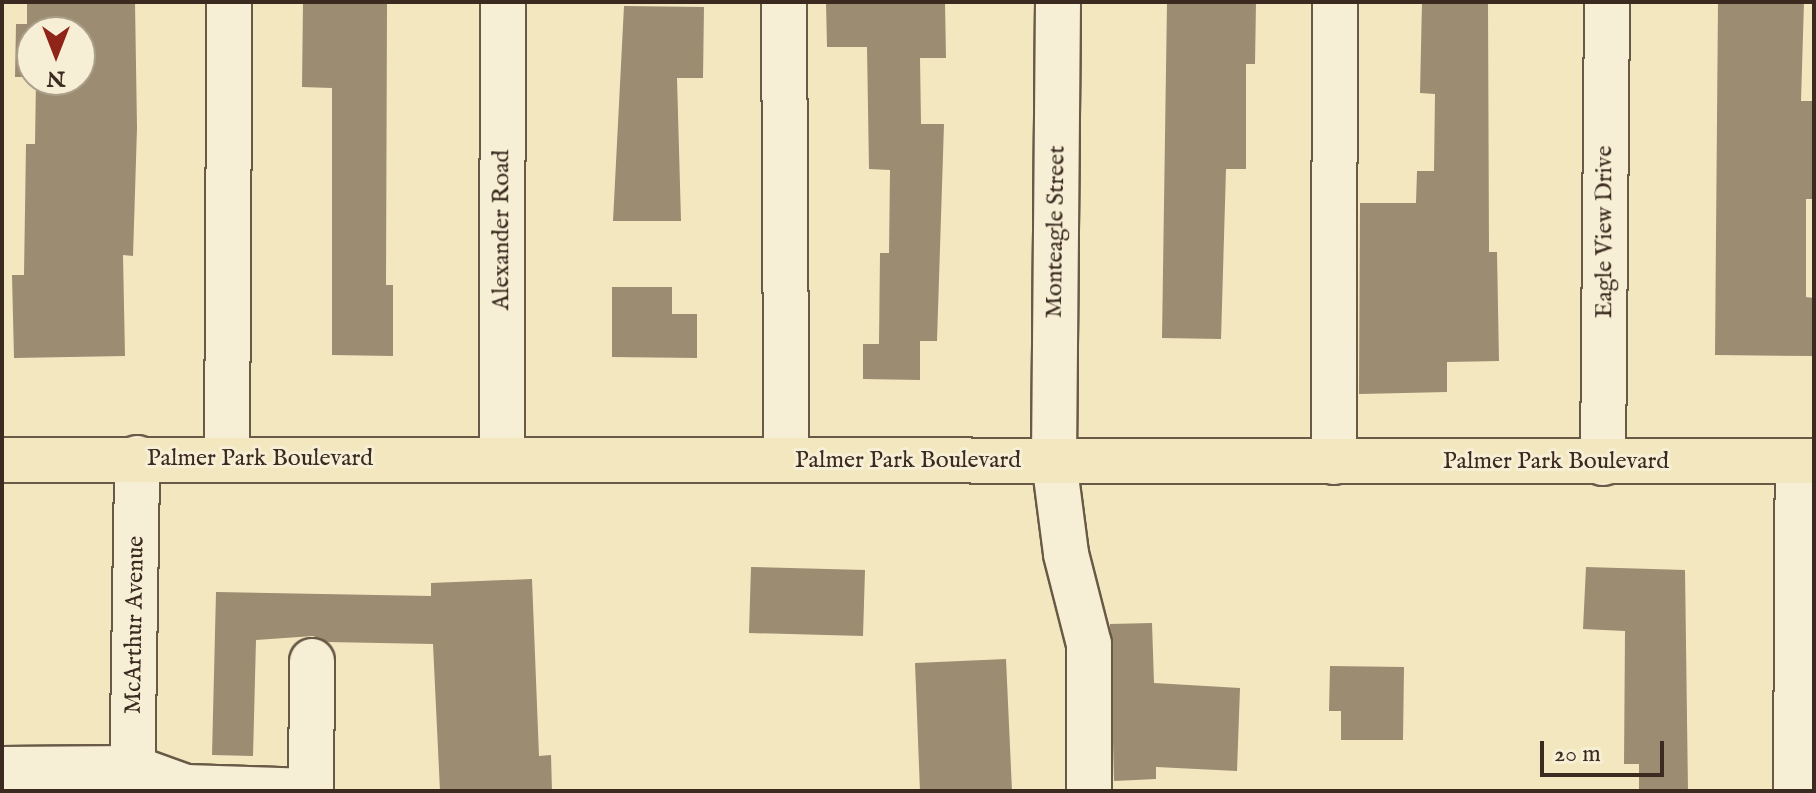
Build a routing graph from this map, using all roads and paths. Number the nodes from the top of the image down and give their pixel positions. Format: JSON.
{"nodes":[{"id":1,"x":229,"y":2,"type":"edge"},
{"id":2,"x":503,"y":2,"type":"edge"},
{"id":3,"x":784,"y":2,"type":"edge"},
{"id":4,"x":1058,"y":2,"type":"edge"},
{"id":5,"x":1335,"y":2,"type":"edge"},
{"id":6,"x":1607,"y":2,"type":"edge"},
{"id":7,"x":137,"y":458,"type":"junction"},
{"id":8,"x":502,"y":459,"type":"junction"},
{"id":9,"x":2,"y":460,"type":"edge"},
{"id":10,"x":227,"y":460,"type":"junction"},
{"id":11,"x":786,"y":460,"type":"junction"},
{"id":12,"x":1054,"y":461,"type":"junction"},
{"id":13,"x":1806,"y":461,"type":"edge"},
{"id":14,"x":1334,"y":462,"type":"junction"},
{"id":15,"x":1603,"y":463,"type":"junction"},
{"id":16,"x":312,"y":661,"type":"dead end"},
{"id":17,"x":2,"y":769,"type":"edge"},
{"id":18,"x":132,"y":780,"type":"edge"},
{"id":19,"x":311,"y":789,"type":"edge"},
{"id":20,"x":1089,"y":791,"type":"edge"},
{"id":21,"x":1796,"y":791,"type":"edge"}],
"edges":[{"from":1,"to":10,"type":"street"},
{"from":2,"to":8,"type":"street","name":"Alexander Road"},
{"from":3,"to":11,"type":"street"},
{"from":4,"to":12,"type":"street","name":"Monteagle Street"},
{"from":5,"to":14,"type":"street"},
{"from":6,"to":15,"type":"street","name":"Eagle View Drive"},
{"from":7,"to":9,"type":"main road","name":"Palmer Park Boulevard"},
{"from":7,"to":10,"type":"main road","name":"Palmer Park Boulevard"},
{"from":7,"to":18,"type":"street","name":"McArthur Avenue"},
{"from":8,"to":10,"type":"main road","name":"Palmer Park Boulevard"},
{"from":8,"to":11,"type":"main road","name":"Palmer Park Boulevard"},
{"from":11,"to":12,"type":"main road","name":"Palmer Park Boulevard"},
{"from":12,"to":14,"type":"main road","name":"Palmer Park Boulevard"},
{"from":12,"to":20,"type":"street","name":"Monteagle Street"},
{"from":13,"to":15,"type":"main road","name":"Palmer Park Boulevard"},
{"from":13,"to":21,"type":"street"},
{"from":14,"to":15,"type":"main road","name":"Palmer Park Boulevard"},
{"from":16,"to":19,"type":"street"},
{"from":17,"to":18,"type":"street"},
{"from":18,"to":19,"type":"street"}]}
